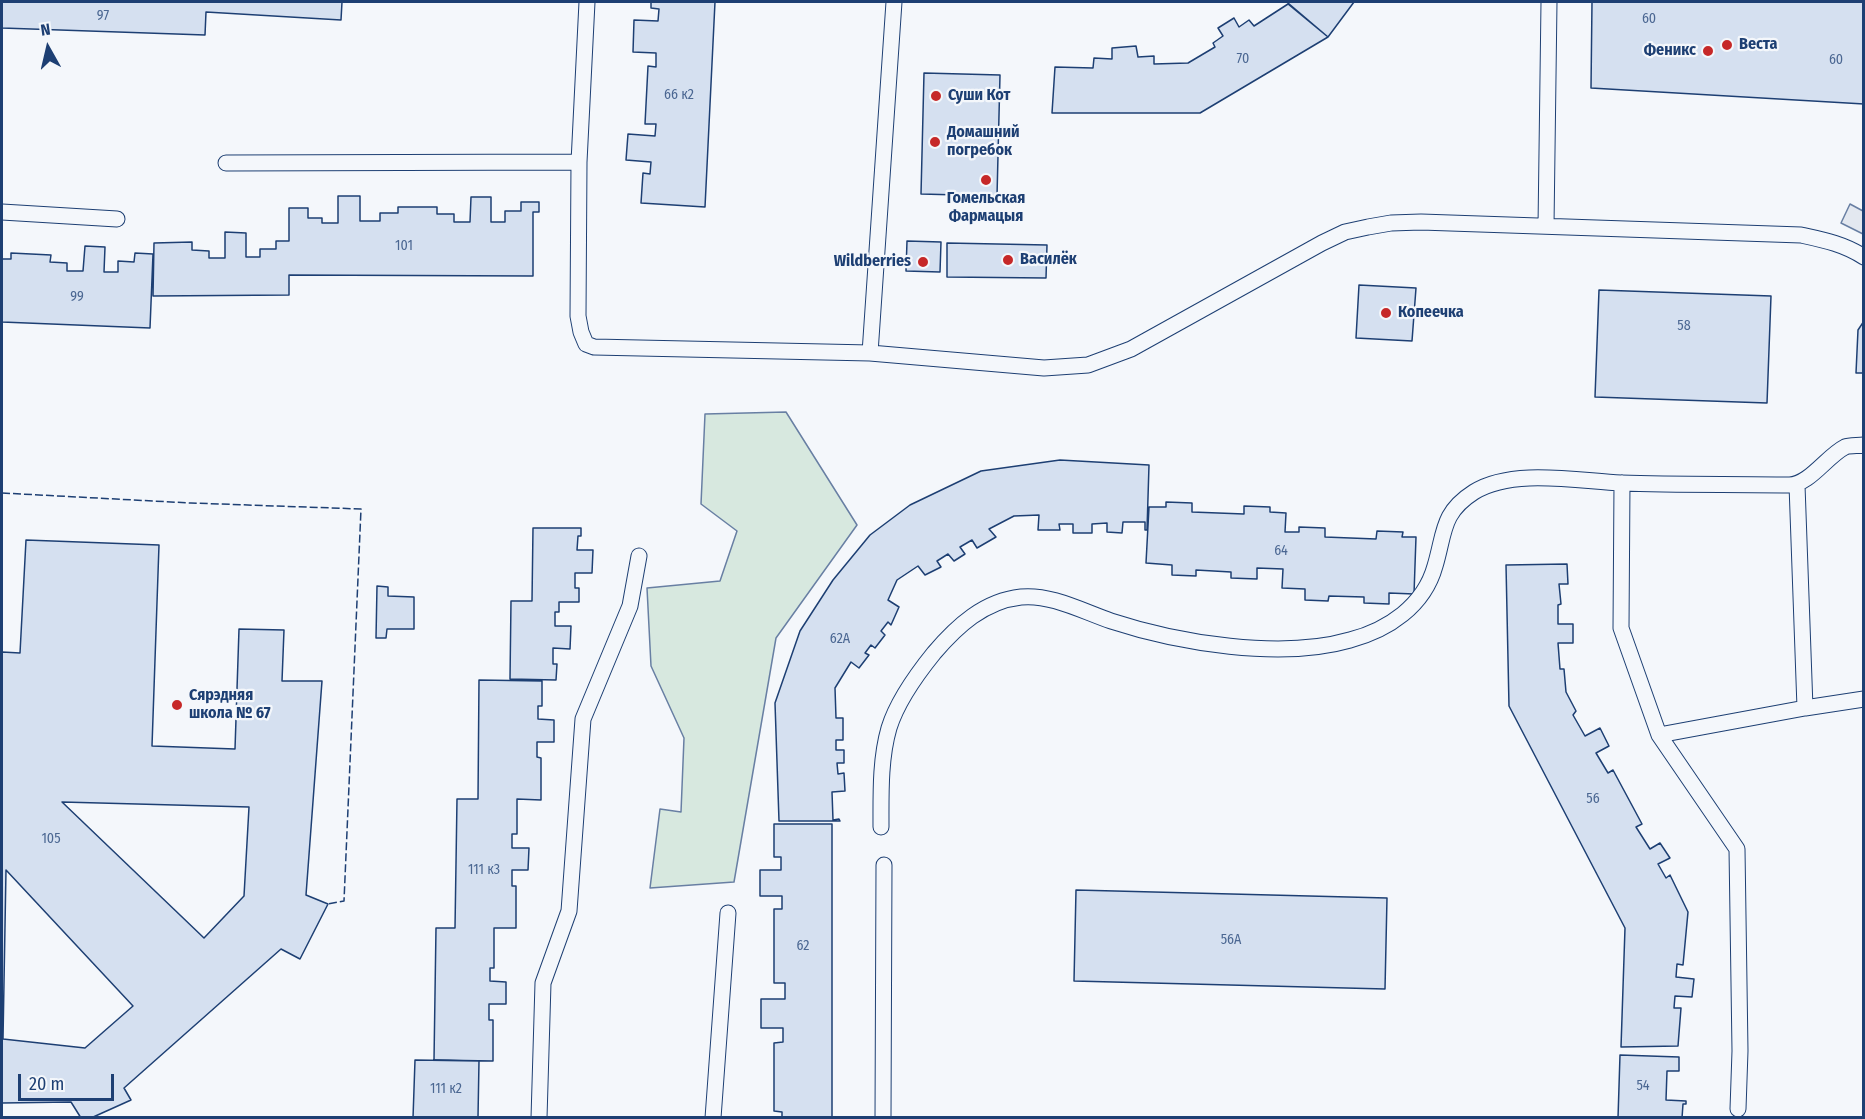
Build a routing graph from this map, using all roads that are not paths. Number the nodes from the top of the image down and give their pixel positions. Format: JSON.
{"nodes":[{"id":1,"x":587,"y":2,"type":"edge"},
{"id":2,"x":894,"y":2,"type":"edge"},
{"id":3,"x":1549,"y":2,"type":"edge"},
{"id":4,"x":579,"y":162,"type":"junction"},
{"id":5,"x":226,"y":163,"type":"dead end"},
{"id":6,"x":2,"y":212,"type":"edge"},
{"id":7,"x":117,"y":219,"type":"dead end"},
{"id":8,"x":1546,"y":226,"type":"junction"},
{"id":9,"x":1863,"y":257,"type":"edge"},
{"id":10,"x":870,"y":353,"type":"junction"},
{"id":11,"x":1863,"y":445,"type":"edge"},
{"id":12,"x":1622,"y":483,"type":"junction"},
{"id":13,"x":1797,"y":485,"type":"junction"},
{"id":14,"x":639,"y":556,"type":"dead end"},
{"id":15,"x":1863,"y":699,"type":"edge"},
{"id":16,"x":1805,"y":708,"type":"junction"},
{"id":17,"x":1659,"y":735,"type":"junction"},
{"id":18,"x":881,"y":827,"type":"dead end"},
{"id":19,"x":884,"y":865,"type":"dead end"},
{"id":20,"x":728,"y":913,"type":"dead end"},
{"id":21,"x":1738,"y":1109,"type":"dead end"},
{"id":22,"x":539,"y":1118,"type":"edge"},
{"id":23,"x":713,"y":1118,"type":"edge"},
{"id":24,"x":883,"y":1118,"type":"edge"}],
"edges":[{"from":1,"to":4,"type":"lane"},
{"from":2,"to":10,"type":"lane"},
{"from":3,"to":8,"type":"lane"},
{"from":4,"to":5,"type":"lane"},
{"from":4,"to":10,"type":"lane"},
{"from":6,"to":7,"type":"lane"},
{"from":8,"to":9,"type":"lane"},
{"from":8,"to":10,"type":"lane"},
{"from":11,"to":13,"type":"lane"},
{"from":12,"to":13,"type":"lane"},
{"from":12,"to":17,"type":"lane"},
{"from":12,"to":18,"type":"lane"},
{"from":13,"to":16,"type":"lane"},
{"from":14,"to":22,"type":"lane"},
{"from":15,"to":16,"type":"lane"},
{"from":16,"to":17,"type":"lane"},
{"from":17,"to":21,"type":"lane"},
{"from":19,"to":24,"type":"lane"},
{"from":20,"to":23,"type":"lane"}]}
